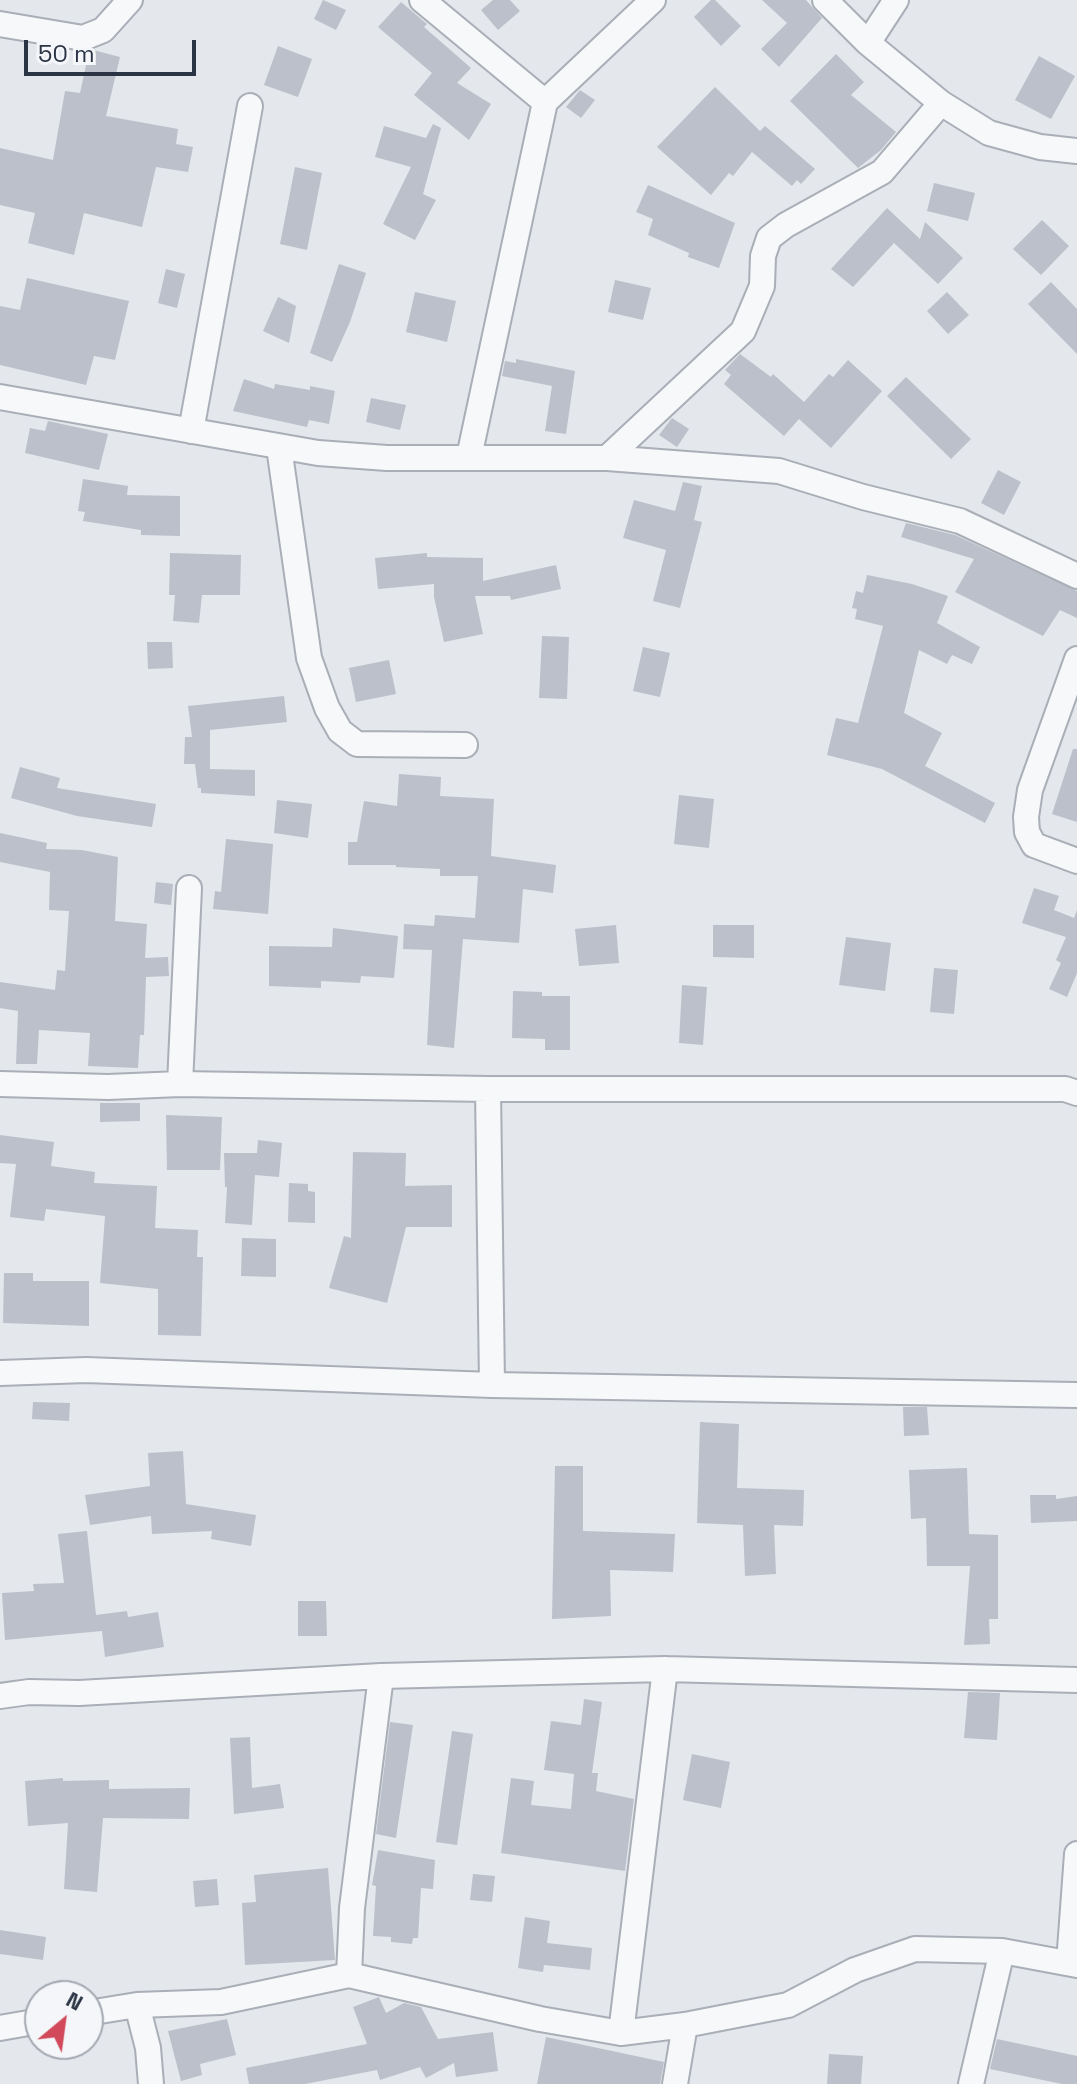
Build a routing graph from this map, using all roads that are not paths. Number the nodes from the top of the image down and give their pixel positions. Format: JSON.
{"nodes":[{"id":1,"x":130,"y":0,"type":"edge"},
{"id":2,"x":422,"y":0,"type":"edge"},
{"id":3,"x":653,"y":0,"type":"edge"},
{"id":4,"x":825,"y":0,"type":"edge"},
{"id":5,"x":896,"y":0,"type":"edge"},
{"id":6,"x":0,"y":24,"type":"edge"},
{"id":7,"x":868,"y":43,"type":"junction"},
{"id":8,"x":545,"y":102,"type":"junction"},
{"id":9,"x":941,"y":103,"type":"junction"},
{"id":10,"x":250,"y":106,"type":"dead end"},
{"id":11,"x":1077,"y":151,"type":"edge"},
{"id":12,"x":0,"y":397,"type":"edge"},
{"id":13,"x":191,"y":431,"type":"junction"},
{"id":14,"x":279,"y":447,"type":"junction"},
{"id":15,"x":469,"y":457,"type":"junction"},
{"id":16,"x":607,"y":458,"type":"junction"},
{"id":17,"x":1077,"y":576,"type":"edge"},
{"id":18,"x":1077,"y":659,"type":"edge"},
{"id":19,"x":465,"y":745,"type":"dead end"},
{"id":20,"x":1077,"y":861,"type":"edge"},
{"id":21,"x":189,"y":888,"type":"dead end"},
{"id":22,"x":0,"y":1084,"type":"edge"},
{"id":23,"x":180,"y":1084,"type":"junction"},
{"id":24,"x":488,"y":1089,"type":"junction"},
{"id":25,"x":1077,"y":1093,"type":"edge"},
{"id":26,"x":0,"y":1373,"type":"edge"},
{"id":27,"x":492,"y":1385,"type":"junction"},
{"id":28,"x":1077,"y":1395,"type":"edge"},
{"id":29,"x":665,"y":1669,"type":"junction"},
{"id":30,"x":381,"y":1676,"type":"junction"},
{"id":31,"x":1077,"y":1680,"type":"edge"},
{"id":32,"x":0,"y":1696,"type":"edge"},
{"id":33,"x":1077,"y":1854,"type":"edge"},
{"id":34,"x":1002,"y":1951,"type":"junction"},
{"id":35,"x":1073,"y":1964,"type":"edge"},
{"id":36,"x":349,"y":1975,"type":"junction"},
{"id":37,"x":137,"y":2005,"type":"junction"},
{"id":38,"x":104,"y":2010,"type":"edge"},
{"id":39,"x":24,"y":2024,"type":"edge"},
{"id":40,"x":685,"y":2025,"type":"junction"},
{"id":41,"x":0,"y":2028,"type":"edge"},
{"id":42,"x":621,"y":2033,"type":"junction"},
{"id":43,"x":151,"y":2084,"type":"edge"},
{"id":44,"x":675,"y":2084,"type":"edge"},
{"id":45,"x":971,"y":2084,"type":"edge"}],
"edges":[{"from":1,"to":6,"type":"street"},
{"from":2,"to":8,"type":"street"},
{"from":3,"to":8,"type":"street"},
{"from":4,"to":7,"type":"street"},
{"from":5,"to":7,"type":"street"},
{"from":7,"to":9,"type":"street"},
{"from":8,"to":15,"type":"street"},
{"from":9,"to":11,"type":"street"},
{"from":9,"to":16,"type":"street"},
{"from":10,"to":13,"type":"street"},
{"from":12,"to":13,"type":"street"},
{"from":13,"to":14,"type":"street"},
{"from":14,"to":15,"type":"street"},
{"from":14,"to":19,"type":"street"},
{"from":15,"to":16,"type":"street"},
{"from":16,"to":17,"type":"street"},
{"from":18,"to":20,"type":"street"},
{"from":21,"to":23,"type":"street"},
{"from":22,"to":23,"type":"street"},
{"from":23,"to":24,"type":"street"},
{"from":24,"to":25,"type":"street"},
{"from":24,"to":27,"type":"street"},
{"from":26,"to":27,"type":"street"},
{"from":27,"to":28,"type":"street"},
{"from":29,"to":30,"type":"street"},
{"from":29,"to":31,"type":"street"},
{"from":29,"to":42,"type":"street"},
{"from":30,"to":32,"type":"street"},
{"from":30,"to":36,"type":"street"},
{"from":33,"to":35,"type":"street"},
{"from":34,"to":35,"type":"street"},
{"from":34,"to":40,"type":"street"},
{"from":34,"to":45,"type":"street"},
{"from":36,"to":37,"type":"street"},
{"from":36,"to":42,"type":"street"},
{"from":37,"to":38,"type":"street"},
{"from":37,"to":43,"type":"street"},
{"from":39,"to":41,"type":"street"},
{"from":40,"to":42,"type":"street"},
{"from":40,"to":44,"type":"street"}]}
